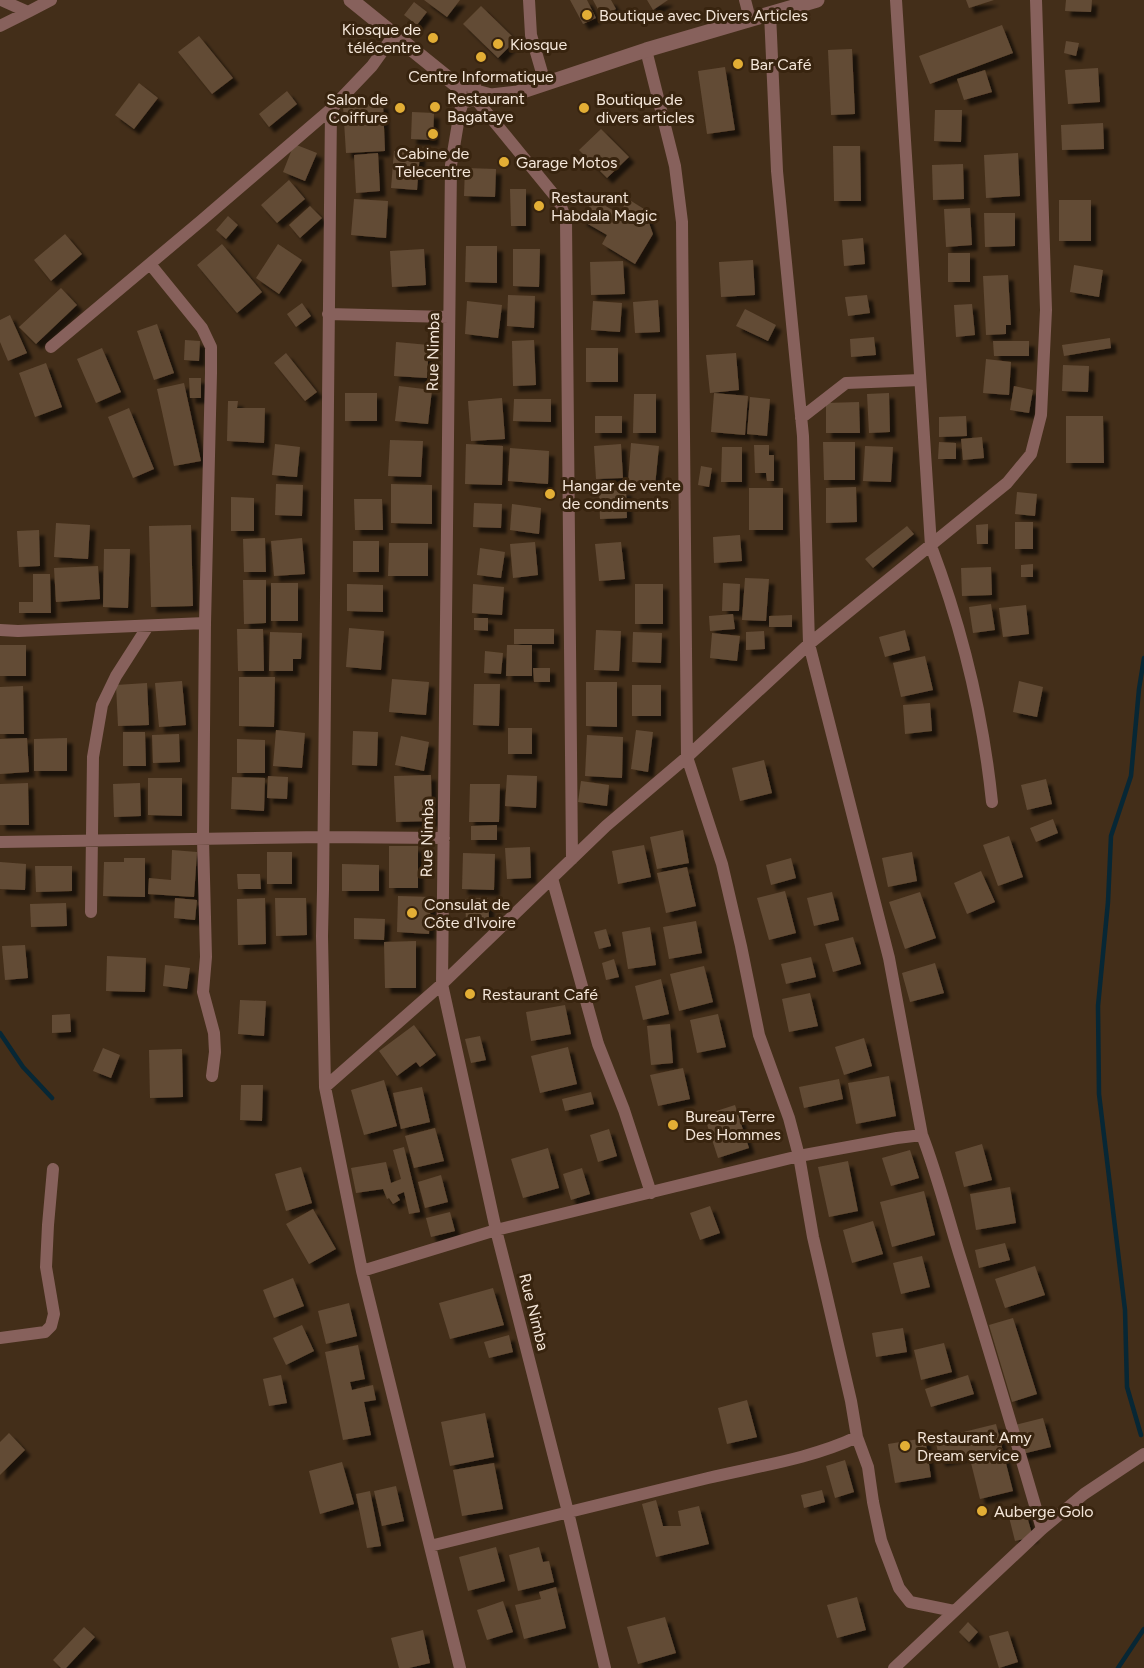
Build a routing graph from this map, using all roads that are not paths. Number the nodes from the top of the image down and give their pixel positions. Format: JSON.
{"nodes":[{"id":1,"x":1,"y":0,"type":"edge"},
{"id":2,"x":51,"y":0,"type":"edge"},
{"id":3,"x":351,"y":0,"type":"edge"},
{"id":4,"x":529,"y":0,"type":"edge"},
{"id":5,"x":745,"y":0,"type":"edge"},
{"id":6,"x":817,"y":0,"type":"edge"},
{"id":7,"x":896,"y":0,"type":"edge"},
{"id":8,"x":1036,"y":0,"type":"edge"},
{"id":9,"x":28,"y":12,"type":"junction"},
{"id":10,"x":770,"y":14,"type":"junction"},
{"id":11,"x":750,"y":19,"type":"junction"},
{"id":12,"x":0,"y":26,"type":"edge"},
{"id":13,"x":394,"y":35,"type":"junction"},
{"id":14,"x":646,"y":50,"type":"junction"},
{"id":15,"x":544,"y":83,"type":"junction"},
{"id":16,"x":468,"y":94,"type":"junction"},
{"id":17,"x":330,"y":109,"type":"junction"},
{"id":18,"x":150,"y":264,"type":"junction"},
{"id":19,"x":328,"y":314,"type":"junction"},
{"id":20,"x":449,"y":317,"type":"junction"},
{"id":21,"x":51,"y":347,"type":"dead end"},
{"id":22,"x":920,"y":380,"type":"junction"},
{"id":23,"x":801,"y":418,"type":"junction"},
{"id":24,"x":931,"y":546,"type":"junction"},
{"id":25,"x":205,"y":623,"type":"junction"},
{"id":26,"x":148,"y":626,"type":"junction"},
{"id":27,"x":0,"y":630,"type":"edge"},
{"id":28,"x":809,"y":644,"type":"junction"},
{"id":29,"x":687,"y":757,"type":"junction"},
{"id":30,"x":992,"y":802,"type":"dead end"},
{"id":31,"x":324,"y":837,"type":"junction"},
{"id":32,"x":444,"y":838,"type":"junction"},
{"id":33,"x":203,"y":839,"type":"junction"},
{"id":34,"x":91,"y":841,"type":"junction"},
{"id":35,"x":0,"y":842,"type":"edge"},
{"id":36,"x":572,"y":859,"type":"junction"},
{"id":37,"x":552,"y":878,"type":"junction"},
{"id":38,"x":91,"y":912,"type":"dead end"},
{"id":39,"x":442,"y":984,"type":"junction"},
{"id":40,"x":212,"y":1076,"type":"dead end"},
{"id":41,"x":324,"y":1087,"type":"junction"},
{"id":42,"x":922,"y":1135,"type":"junction"},
{"id":43,"x":799,"y":1155,"type":"junction"},
{"id":44,"x":53,"y":1169,"type":"dead end"},
{"id":45,"x":651,"y":1193,"type":"junction"},
{"id":46,"x":496,"y":1230,"type":"junction"},
{"id":47,"x":362,"y":1271,"type":"junction"},
{"id":48,"x":0,"y":1338,"type":"edge"},
{"id":49,"x":857,"y":1437,"type":"junction"},
{"id":50,"x":1144,"y":1454,"type":"edge"},
{"id":51,"x":568,"y":1512,"type":"junction"},
{"id":52,"x":1042,"y":1529,"type":"junction"},
{"id":53,"x":430,"y":1546,"type":"junction"},
{"id":54,"x":954,"y":1611,"type":"junction"},
{"id":55,"x":460,"y":1668,"type":"edge"},
{"id":56,"x":605,"y":1668,"type":"edge"},
{"id":57,"x":894,"y":1668,"type":"edge"}],
"edges":[{"from":1,"to":9,"type":"street"},
{"from":2,"to":9,"type":"street"},
{"from":3,"to":13,"type":"street"},
{"from":4,"to":15,"type":"street"},
{"from":5,"to":11,"type":"street"},
{"from":6,"to":10,"type":"street"},
{"from":7,"to":22,"type":"street"},
{"from":8,"to":24,"type":"street"},
{"from":9,"to":12,"type":"street"},
{"from":10,"to":11,"type":"street"},
{"from":10,"to":23,"type":"street"},
{"from":11,"to":14,"type":"street"},
{"from":13,"to":16,"type":"street"},
{"from":13,"to":17,"type":"street"},
{"from":14,"to":15,"type":"street"},
{"from":14,"to":29,"type":"street"},
{"from":15,"to":16,"type":"street"},
{"from":16,"to":20,"type":"street","name":"Rue Nimba"},
{"from":16,"to":36,"type":"street"},
{"from":17,"to":18,"type":"street"},
{"from":17,"to":19,"type":"street"},
{"from":18,"to":21,"type":"street"},
{"from":18,"to":25,"type":"street"},
{"from":19,"to":20,"type":"street"},
{"from":19,"to":31,"type":"street"},
{"from":20,"to":32,"type":"street","name":"Rue Nimba"},
{"from":22,"to":23,"type":"street"},
{"from":22,"to":24,"type":"street"},
{"from":23,"to":28,"type":"street"},
{"from":24,"to":28,"type":"street"},
{"from":24,"to":30,"type":"street"},
{"from":25,"to":26,"type":"street"},
{"from":25,"to":33,"type":"street"},
{"from":26,"to":27,"type":"street"},
{"from":26,"to":34,"type":"street"},
{"from":28,"to":29,"type":"street"},
{"from":28,"to":42,"type":"street"},
{"from":29,"to":36,"type":"street"},
{"from":29,"to":43,"type":"street"},
{"from":31,"to":32,"type":"street"},
{"from":31,"to":33,"type":"street"},
{"from":31,"to":41,"type":"street"},
{"from":32,"to":39,"type":"street","name":"Rue Nimba"},
{"from":33,"to":34,"type":"street"},
{"from":33,"to":40,"type":"street"},
{"from":34,"to":35,"type":"street"},
{"from":34,"to":38,"type":"street"},
{"from":36,"to":37,"type":"street"},
{"from":37,"to":39,"type":"street"},
{"from":37,"to":45,"type":"street"},
{"from":39,"to":41,"type":"street"},
{"from":39,"to":46,"type":"street","name":"Rue Nimba"},
{"from":41,"to":47,"type":"street"},
{"from":42,"to":43,"type":"street"},
{"from":42,"to":52,"type":"street"},
{"from":43,"to":45,"type":"street"},
{"from":43,"to":49,"type":"street"},
{"from":44,"to":48,"type":"street"},
{"from":45,"to":46,"type":"street"},
{"from":46,"to":47,"type":"street"},
{"from":46,"to":51,"type":"street","name":"Rue Nimba"},
{"from":47,"to":53,"type":"street"},
{"from":49,"to":51,"type":"street"},
{"from":49,"to":54,"type":"street"},
{"from":50,"to":52,"type":"street"},
{"from":51,"to":53,"type":"street"},
{"from":51,"to":56,"type":"street","name":"Rue Nimba"},
{"from":52,"to":54,"type":"street"},
{"from":53,"to":55,"type":"street"},
{"from":54,"to":57,"type":"street"}]}
